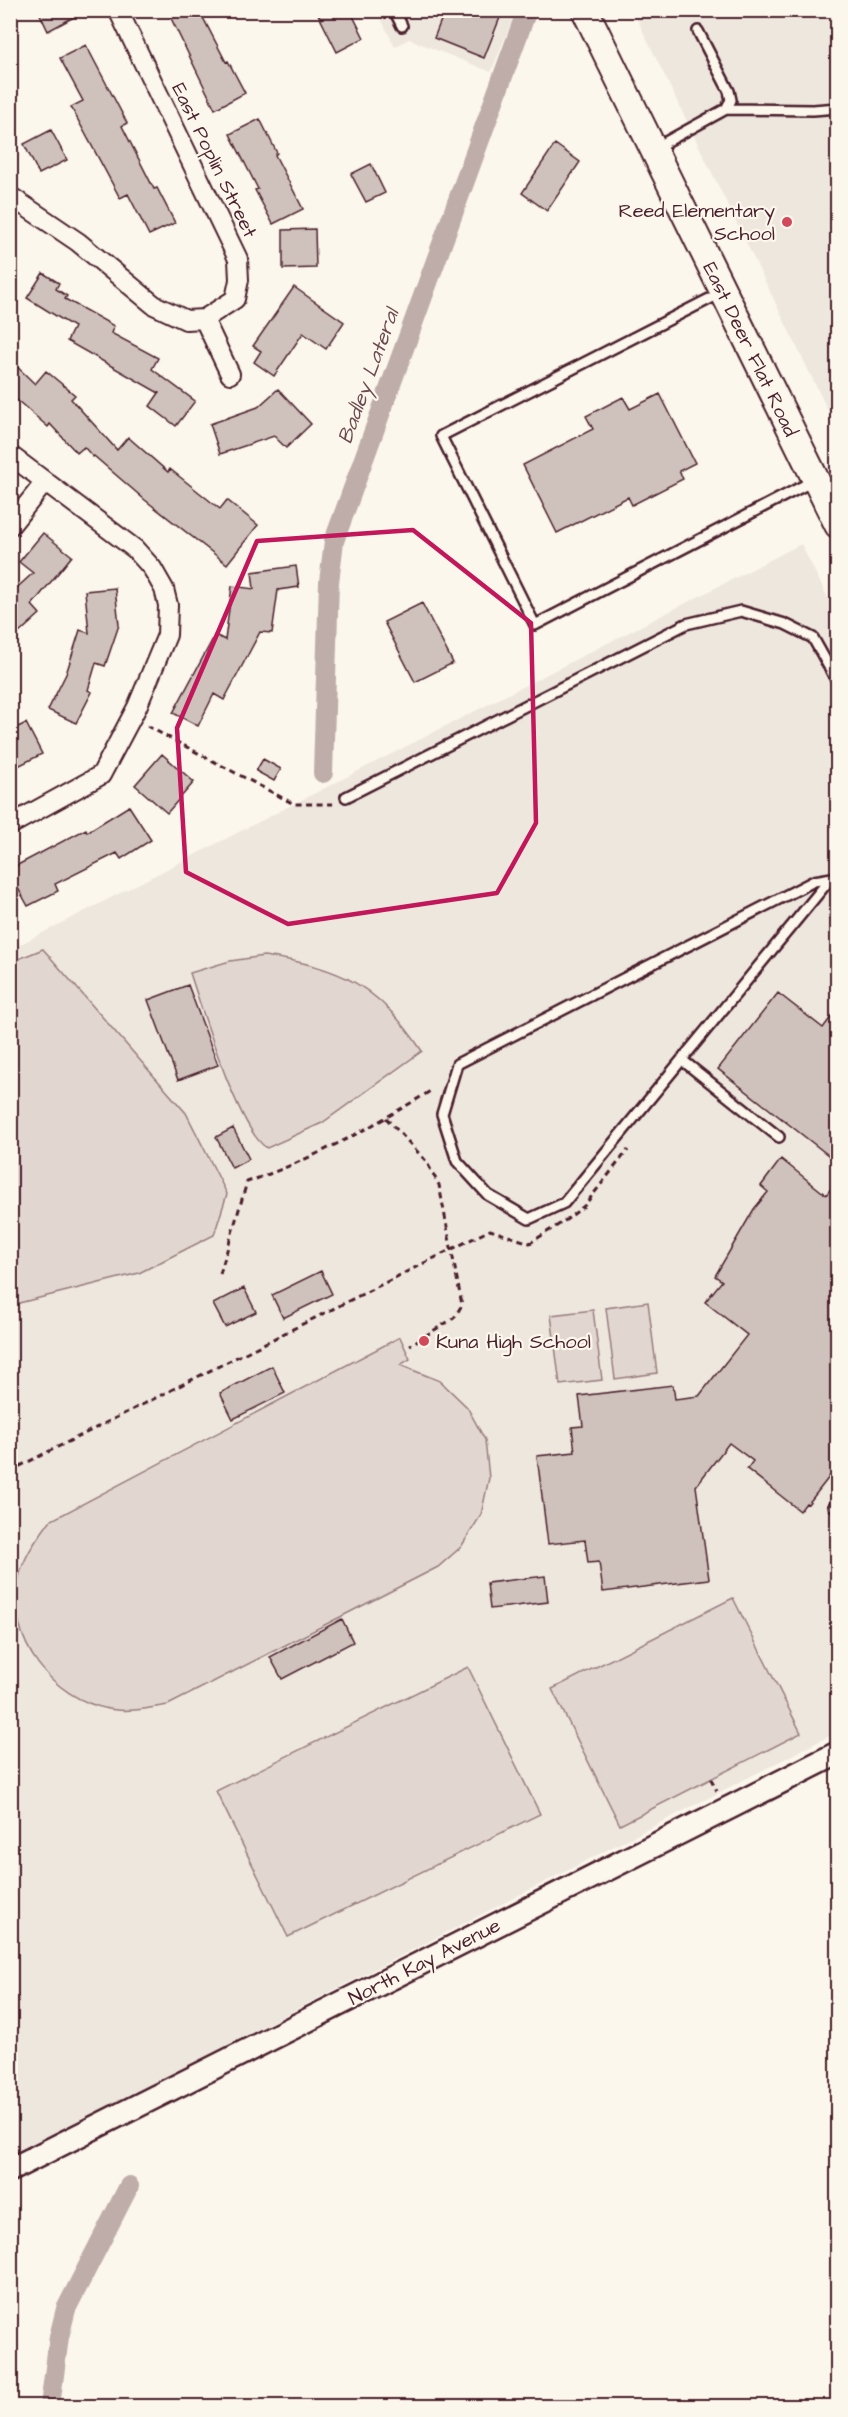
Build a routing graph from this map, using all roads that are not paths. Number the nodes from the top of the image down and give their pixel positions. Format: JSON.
{"nodes":[{"id":1,"x":118,"y":10,"type":"edge"},
{"id":2,"x":393,"y":10,"type":"edge"},
{"id":3,"x":585,"y":10,"type":"edge"},
{"id":4,"x":402,"y":26,"type":"dead end"},
{"id":5,"x":698,"y":31,"type":"dead end"},
{"id":6,"x":837,"y":108,"type":"edge"},
{"id":7,"x":726,"y":109,"type":"junction"},
{"id":8,"x":653,"y":149,"type":"junction"},
{"id":9,"x":10,"y":196,"type":"edge"},
{"id":10,"x":723,"y":292,"type":"junction"},
{"id":11,"x":204,"y":319,"type":"junction"},
{"id":12,"x":230,"y":374,"type":"dead end"},
{"id":13,"x":10,"y":455,"type":"edge"},
{"id":14,"x":815,"y":480,"type":"junction"},
{"id":15,"x":45,"y":482,"type":"junction"},
{"id":16,"x":837,"y":525,"type":"edge"},
{"id":17,"x":10,"y":526,"type":"edge"},
{"id":18,"x":837,"y":683,"type":"edge"},
{"id":19,"x":346,"y":797,"type":"dead end"},
{"id":20,"x":10,"y":825,"type":"edge"},
{"id":21,"x":834,"y":878,"type":"edge"},
{"id":22,"x":682,"y":1060,"type":"junction"},
{"id":23,"x":779,"y":1137,"type":"dead end"},
{"id":24,"x":837,"y":1753,"type":"edge"},
{"id":25,"x":10,"y":2170,"type":"edge"}],
"edges":[{"from":1,"to":11,"type":"street","name":"East Poplin Street"},
{"from":2,"to":4,"type":"lane"},
{"from":3,"to":8,"type":"main road","name":"East Deer Flat Road"},
{"from":5,"to":7,"type":"lane"},
{"from":6,"to":7,"type":"lane"},
{"from":7,"to":8,"type":"lane"},
{"from":8,"to":10,"type":"main road","name":"East Deer Flat Road"},
{"from":9,"to":11,"type":"street"},
{"from":10,"to":14,"type":"main road","name":"East Deer Flat Road"},
{"from":10,"to":14,"type":"lane"},
{"from":11,"to":12,"type":"street"},
{"from":13,"to":15,"type":"street"},
{"from":14,"to":16,"type":"main road","name":"East Deer Flat Road"},
{"from":15,"to":17,"type":"street"},
{"from":15,"to":20,"type":"street"},
{"from":18,"to":19,"type":"lane"},
{"from":21,"to":22,"type":"lane"},
{"from":21,"to":22,"type":"lane"},
{"from":22,"to":23,"type":"lane"},
{"from":24,"to":25,"type":"street","name":"North Kay Avenue"}]}
